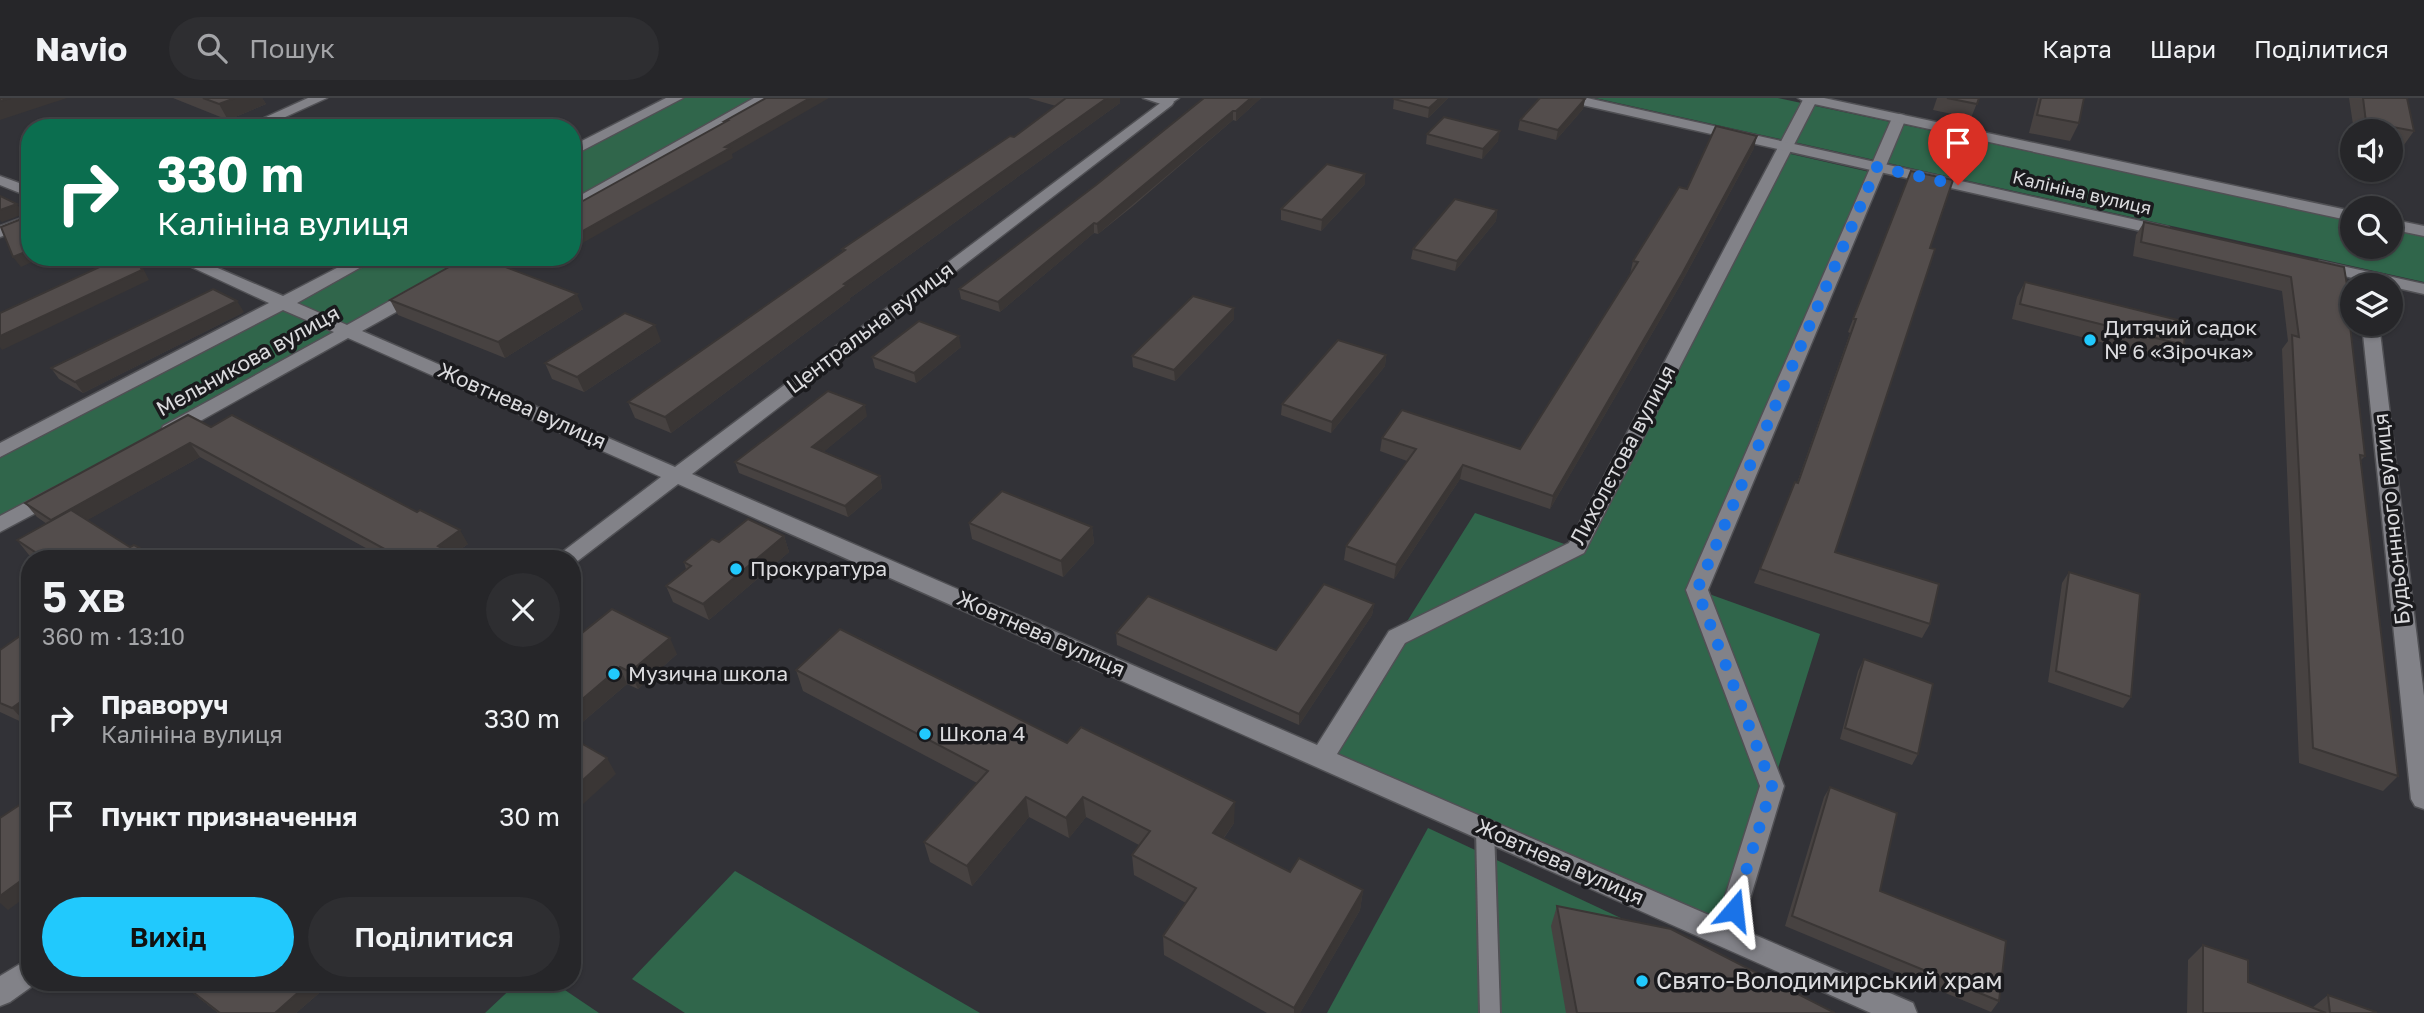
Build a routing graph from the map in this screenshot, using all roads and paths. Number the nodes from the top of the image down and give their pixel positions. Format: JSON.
{"nodes":[{"id":1,"x":320,"y":98,"type":"edge"},
{"id":2,"x":676,"y":98,"type":"edge"},
{"id":3,"x":764,"y":98,"type":"edge"},
{"id":4,"x":1569,"y":98,"type":"edge"},
{"id":5,"x":1809,"y":98,"type":"edge"},
{"id":6,"x":1163,"y":99,"type":"edge"},
{"id":7,"x":1899,"y":118,"type":"junction"},
{"id":8,"x":270,"y":119,"type":"edge"},
{"id":9,"x":1785,"y":146,"type":"junction"},
{"id":10,"x":581,"y":147,"type":"edge"},
{"id":11,"x":1877,"y":167,"type":"junction"},
{"id":12,"x":0,"y":180,"type":"edge"},
{"id":13,"x":21,"y":189,"type":"edge"},
{"id":14,"x":581,"y":200,"type":"edge"},
{"id":15,"x":2340,"y":213,"type":"edge"},
{"id":16,"x":21,"y":224,"type":"edge"},
{"id":17,"x":2403,"y":227,"type":"edge"},
{"id":18,"x":2424,"y":231,"type":"edge"},
{"id":19,"x":0,"y":232,"type":"edge"},
{"id":20,"x":2188,"y":236,"type":"edge"},
{"id":21,"x":2310,"y":264,"type":"edge"},
{"id":22,"x":199,"y":266,"type":"edge"},
{"id":23,"x":354,"y":266,"type":"edge"},
{"id":24,"x":2341,"y":273,"type":"edge"},
{"id":25,"x":433,"y":284,"type":"edge"},
{"id":26,"x":2403,"y":286,"type":"edge"},
{"id":27,"x":2424,"y":289,"type":"edge"},
{"id":28,"x":284,"y":303,"type":"junction"},
{"id":29,"x":350,"y":330,"type":"junction"},
{"id":30,"x":2371,"y":336,"type":"edge"},
{"id":31,"x":157,"y":438,"type":"edge"},
{"id":32,"x":0,"y":452,"type":"edge"},
{"id":33,"x":677,"y":475,"type":"junction"},
{"id":34,"x":72,"y":485,"type":"edge"},
{"id":35,"x":0,"y":525,"type":"edge"},
{"id":36,"x":579,"y":550,"type":"edge"},
{"id":37,"x":1322,"y":757,"type":"junction"},
{"id":38,"x":2424,"y":799,"type":"edge"},
{"id":39,"x":1485,"y":828,"type":"junction"},
{"id":40,"x":1726,"y":935,"type":"junction"},
{"id":41,"x":21,"y":978,"type":"edge"},
{"id":42,"x":0,"y":993,"type":"edge"},
{"id":43,"x":1490,"y":1013,"type":"edge"},
{"id":44,"x":1903,"y":1013,"type":"edge"}],
"edges":[{"from":1,"to":8,"type":"street"},
{"from":2,"to":10,"type":"street"},
{"from":3,"to":14,"type":"street"},
{"from":4,"to":9,"type":"street","name":"Калініна вулиця"},
{"from":5,"to":7,"type":"street","name":"Калініна вулиця"},
{"from":5,"to":9,"type":"street","name":"Лихолєтова вулиця"},
{"from":6,"to":33,"type":"street","name":"Центральна вулиця"},
{"from":7,"to":11,"type":"street"},
{"from":7,"to":15,"type":"street","name":"Калініна вулиця"},
{"from":9,"to":11,"type":"street","name":"Калініна вулиця"},
{"from":9,"to":37,"type":"street","name":"Лихолєтова вулиця"},
{"from":11,"to":20,"type":"street","name":"Калініна вулиця"},
{"from":11,"to":40,"type":"street"},
{"from":12,"to":13,"type":"street"},
{"from":16,"to":19,"type":"street"},
{"from":17,"to":18,"type":"street"},
{"from":21,"to":24,"type":"street"},
{"from":22,"to":28,"type":"street","name":"Жовтнева вулиця"},
{"from":23,"to":28,"type":"street","name":"Мельникова вулиця"},
{"from":25,"to":29,"type":"street","name":"Мельникова вулиця"},
{"from":26,"to":27,"type":"street"},
{"from":28,"to":29,"type":"street","name":"Жовтнева вулиця"},
{"from":28,"to":32,"type":"street","name":"Мельникова вулиця"},
{"from":29,"to":31,"type":"street","name":"Мельникова вулиця"},
{"from":29,"to":33,"type":"street","name":"Жовтнева вулиця"},
{"from":30,"to":38,"type":"street","name":"Будьоннного вулиця"},
{"from":33,"to":36,"type":"street","name":"Центральна вулиця"},
{"from":33,"to":37,"type":"street","name":"Жовтнева вулиця"},
{"from":34,"to":35,"type":"street"},
{"from":37,"to":39,"type":"street","name":"Жовтнева вулиця"},
{"from":39,"to":40,"type":"street","name":"Жовтнева вулиця"},
{"from":39,"to":43,"type":"lane"},
{"from":40,"to":44,"type":"street","name":"Жовтнева вулиця"},
{"from":41,"to":42,"type":"street"}]}
